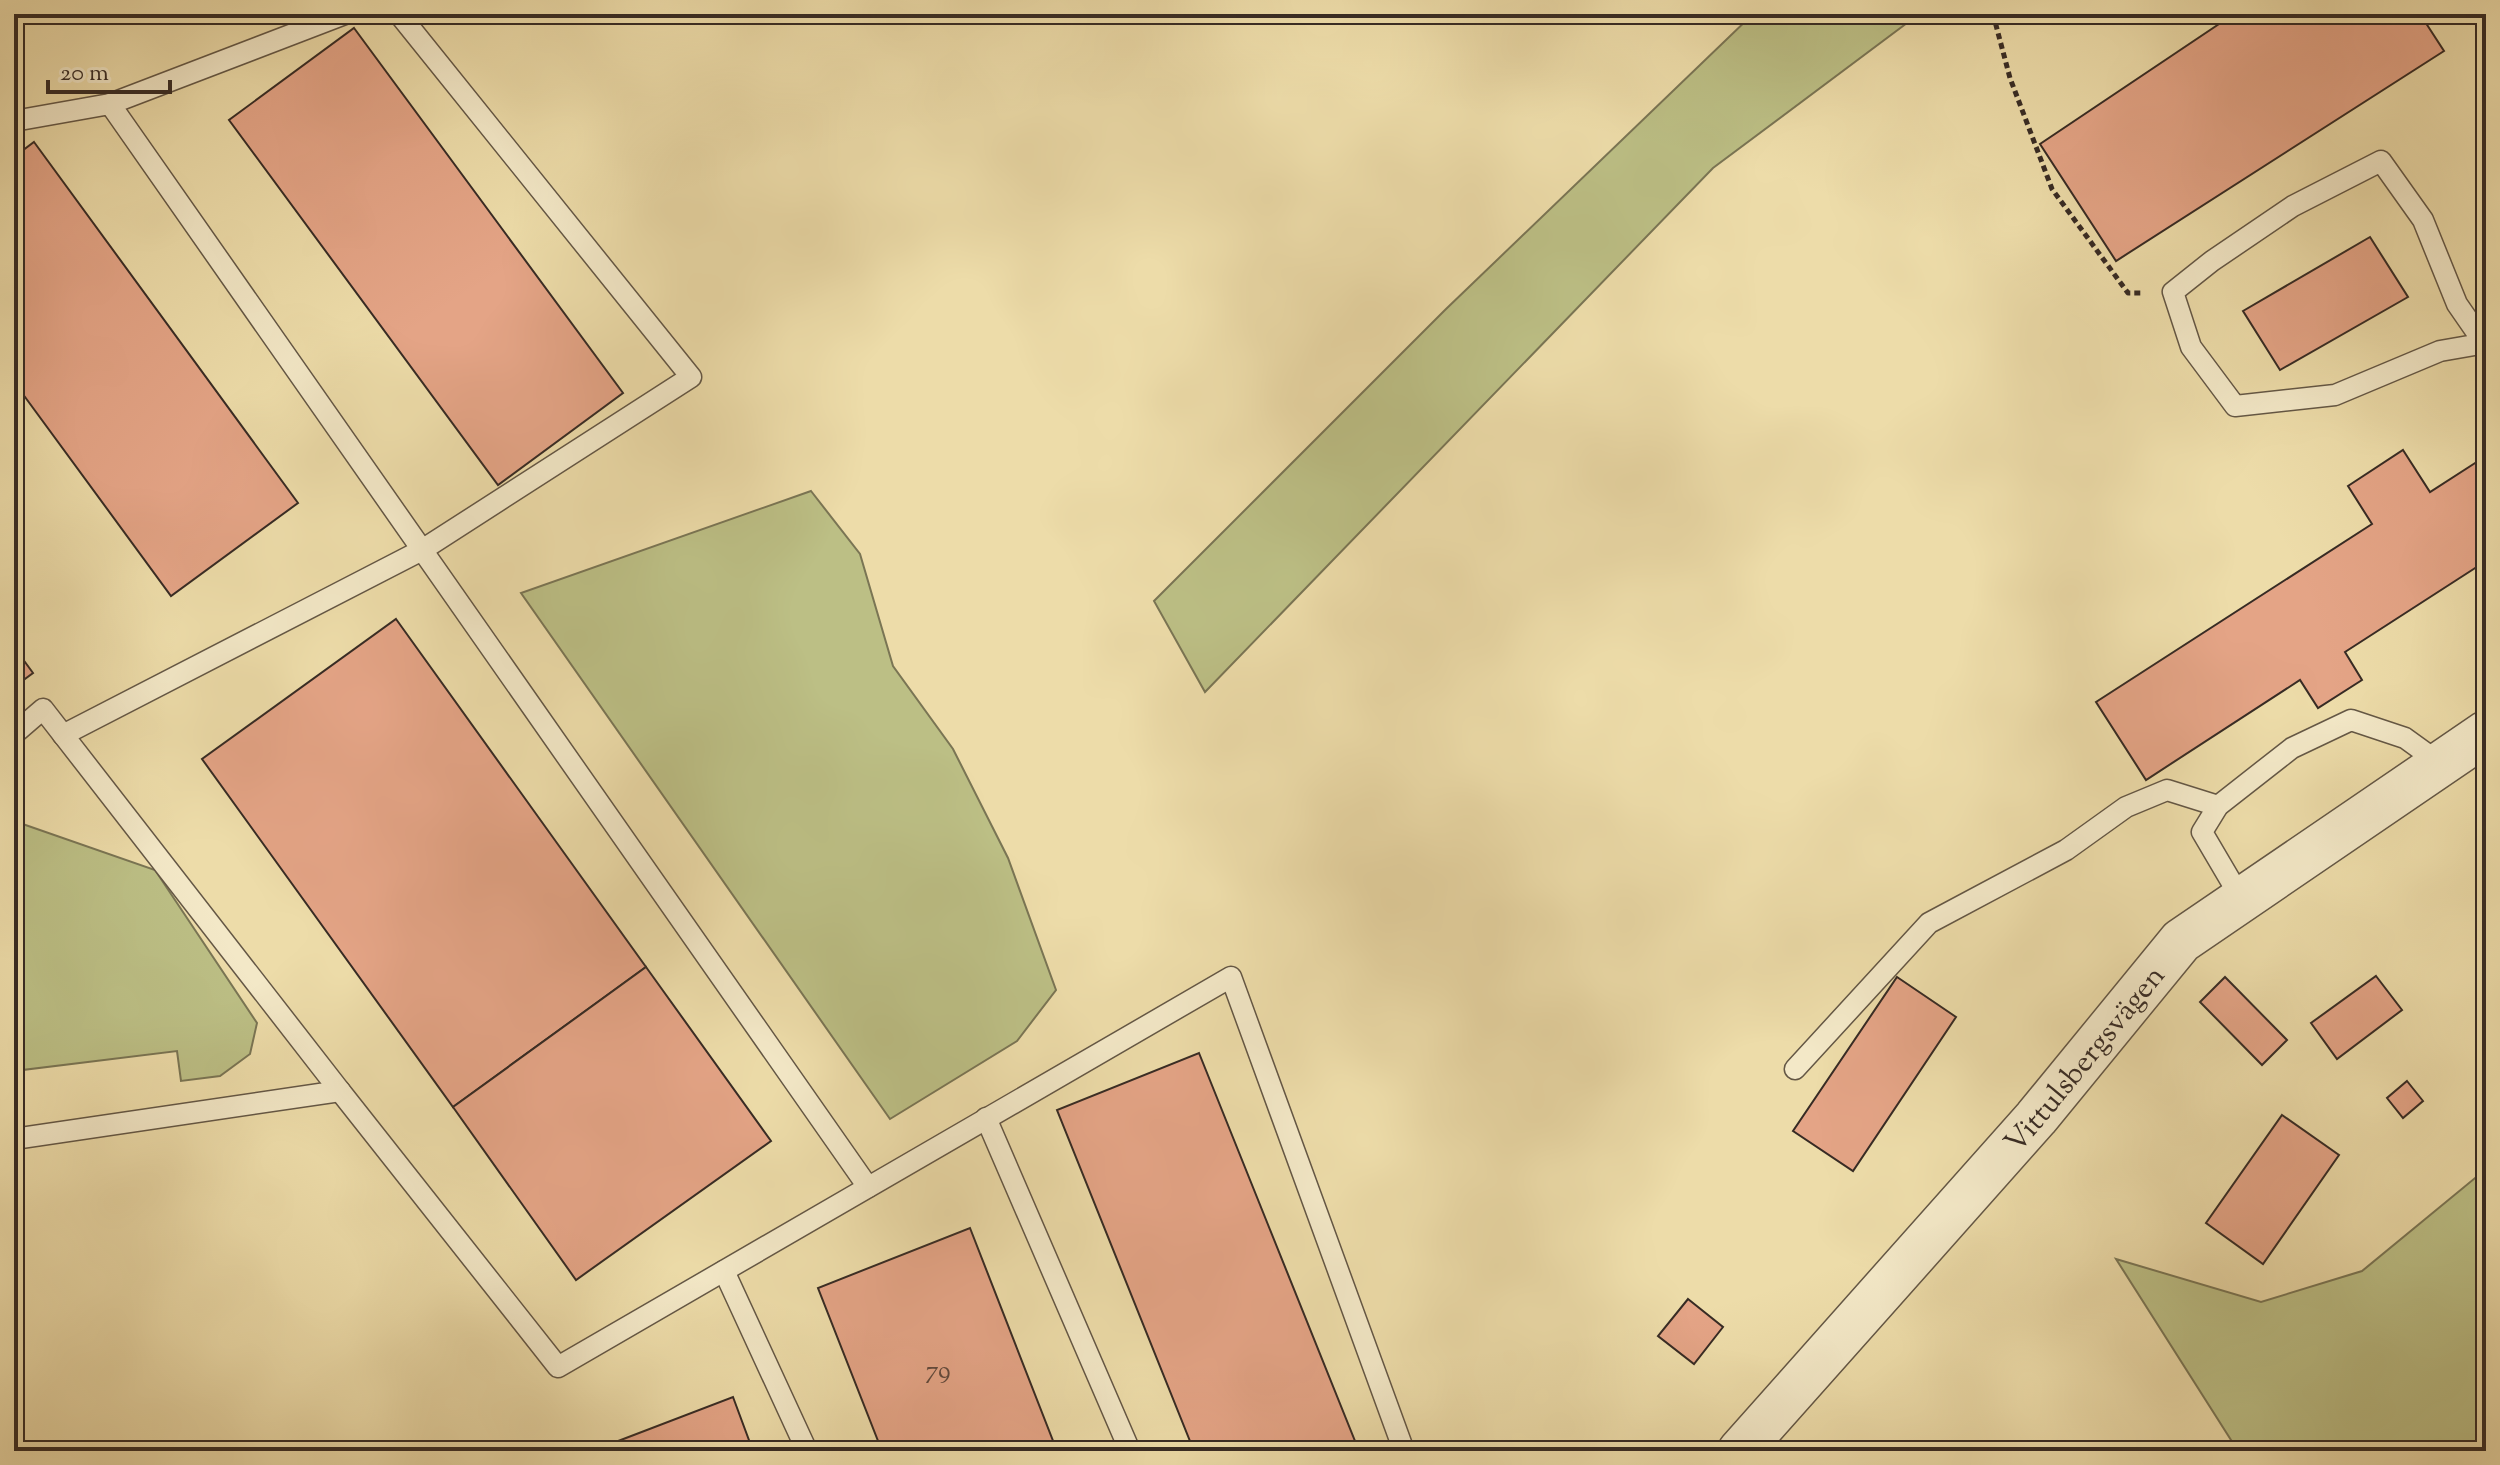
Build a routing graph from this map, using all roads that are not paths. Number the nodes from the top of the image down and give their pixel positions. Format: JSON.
{"nodes":[{"id":1,"x":345,"y":14,"type":"edge"},
{"id":2,"x":399,"y":14,"type":"edge"},
{"id":3,"x":110,"y":104,"type":"junction"},
{"id":4,"x":14,"y":121,"type":"edge"},
{"id":5,"x":2485,"y":343,"type":"edge"},
{"id":6,"x":422,"y":550,"type":"junction"},
{"id":7,"x":2486,"y":733,"type":"edge"},
{"id":8,"x":14,"y":734,"type":"edge"},
{"id":9,"x":63,"y":735,"type":"junction"},
{"id":10,"x":2441,"y":764,"type":"junction"},
{"id":11,"x":2218,"y":806,"type":"junction"},
{"id":12,"x":2242,"y":900,"type":"junction"},
{"id":13,"x":1795,"y":1069,"type":"dead end"},
{"id":14,"x":340,"y":1091,"type":"junction"},
{"id":15,"x":986,"y":1118,"type":"junction"},
{"id":16,"x":14,"y":1139,"type":"edge"},
{"id":17,"x":868,"y":1187,"type":"junction"},
{"id":18,"x":724,"y":1271,"type":"junction"},
{"id":19,"x":807,"y":1451,"type":"edge"},
{"id":20,"x":1130,"y":1451,"type":"edge"},
{"id":21,"x":1404,"y":1451,"type":"edge"},
{"id":22,"x":1740,"y":1451,"type":"edge"}],
"edges":[{"from":1,"to":3,"type":"lane"},
{"from":2,"to":6,"type":"lane"},
{"from":3,"to":4,"type":"lane"},
{"from":3,"to":6,"type":"lane"},
{"from":5,"to":5,"type":"lane"},
{"from":6,"to":9,"type":"lane"},
{"from":6,"to":17,"type":"lane"},
{"from":7,"to":10,"type":"street","name":"Vittulsbergsvägen"},
{"from":8,"to":9,"type":"lane"},
{"from":9,"to":14,"type":"lane"},
{"from":10,"to":11,"type":"lane"},
{"from":10,"to":12,"type":"street","name":"Vittulsbergsvägen"},
{"from":11,"to":12,"type":"lane"},
{"from":11,"to":13,"type":"lane"},
{"from":12,"to":22,"type":"street","name":"Vittulsbergsvägen"},
{"from":14,"to":16,"type":"lane"},
{"from":14,"to":18,"type":"lane"},
{"from":15,"to":17,"type":"lane"},
{"from":15,"to":20,"type":"lane"},
{"from":15,"to":21,"type":"lane"},
{"from":17,"to":18,"type":"lane"},
{"from":18,"to":19,"type":"lane"}]}
